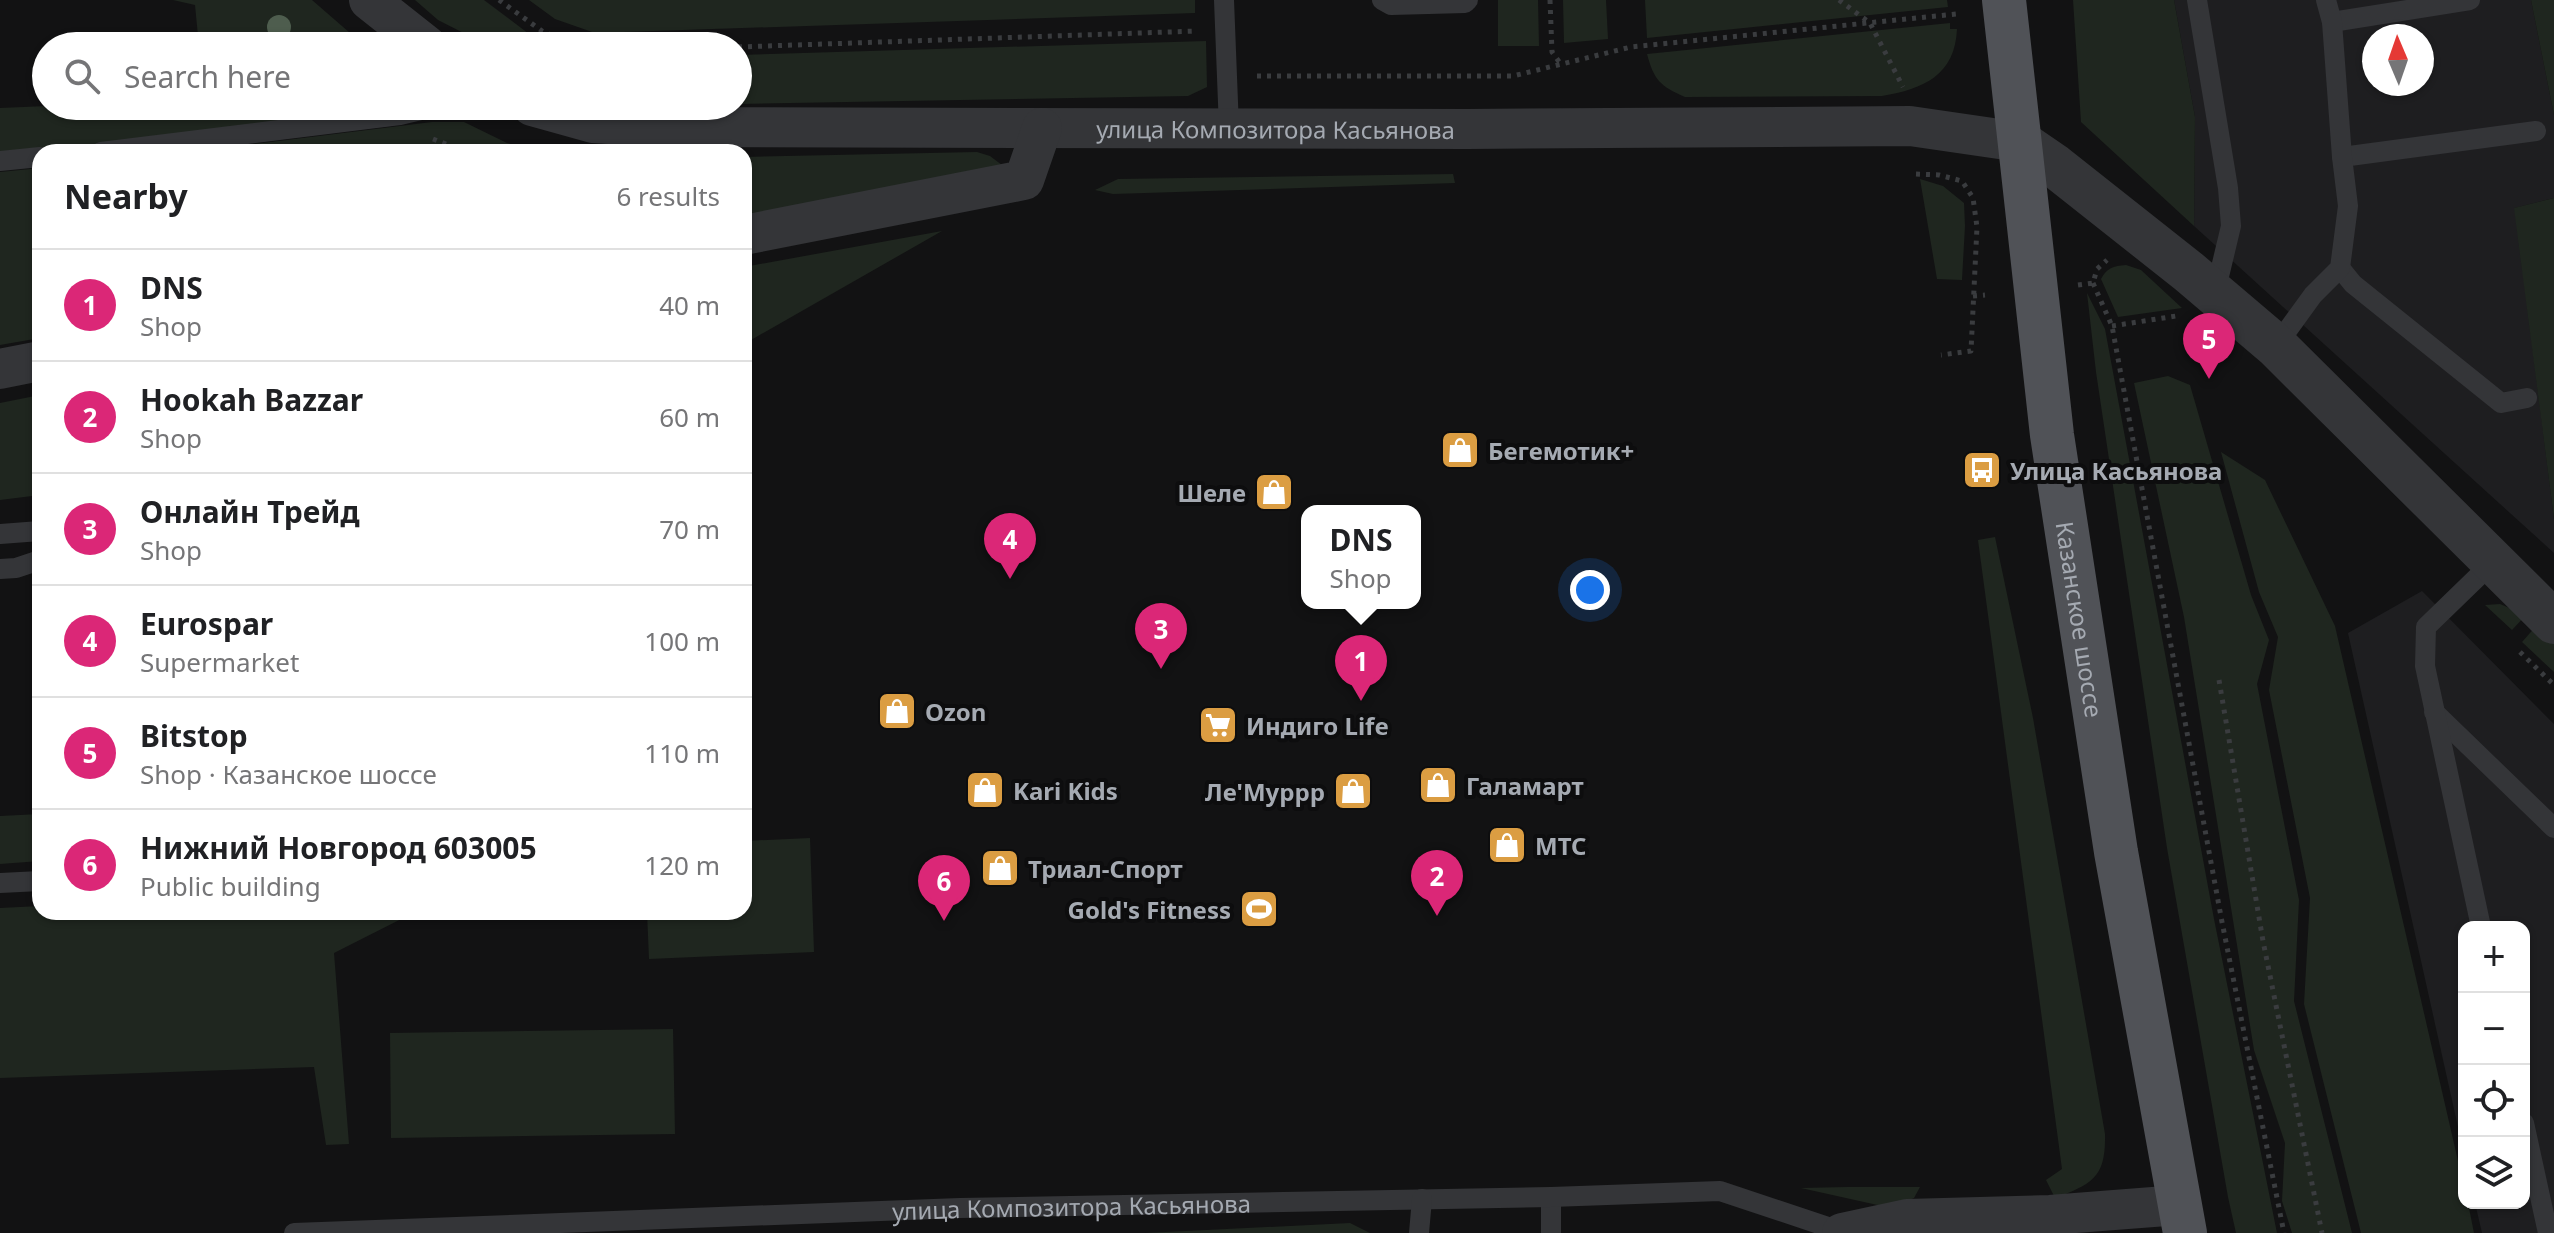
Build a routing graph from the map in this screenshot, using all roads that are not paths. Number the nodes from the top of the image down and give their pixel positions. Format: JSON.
{"nodes":[{"id":1,"x":369,"y":0,"type":"edge"},
{"id":2,"x":1224,"y":0,"type":"edge"},
{"id":3,"x":1382,"y":0,"type":"edge"},
{"id":4,"x":1468,"y":0,"type":"edge"},
{"id":5,"x":2004,"y":0,"type":"edge"},
{"id":6,"x":2197,"y":0,"type":"edge"},
{"id":7,"x":2326,"y":0,"type":"edge"},
{"id":8,"x":2470,"y":0,"type":"edge"},
{"id":9,"x":2332,"y":22,"type":"junction"},
{"id":10,"x":409,"y":32,"type":"edge"},
{"id":11,"x":360,"y":120,"type":"edge"},
{"id":12,"x":582,"y":120,"type":"edge"},
{"id":13,"x":1042,"y":128,"type":"junction"},
{"id":14,"x":1229,"y":128,"type":"junction"},
{"id":15,"x":2536,"y":131,"type":"dead end"},
{"id":16,"x":2020,"y":142,"type":"junction"},
{"id":17,"x":166,"y":144,"type":"edge"},
{"id":18,"x":2342,"y":157,"type":"junction"},
{"id":19,"x":32,"y":158,"type":"edge"},
{"id":20,"x":0,"y":161,"type":"edge"},
{"id":21,"x":752,"y":233,"type":"edge"},
{"id":22,"x":2340,"y":268,"type":"junction"},
{"id":23,"x":2199,"y":304,"type":"junction"},
{"id":24,"x":2276,"y":346,"type":"junction"},
{"id":25,"x":32,"y":363,"type":"edge"},
{"id":26,"x":0,"y":369,"type":"edge"},
{"id":27,"x":2527,"y":398,"type":"dead end"},
{"id":28,"x":32,"y":532,"type":"edge"},
{"id":29,"x":0,"y":534,"type":"edge"},
{"id":30,"x":2493,"y":562,"type":"junction"},
{"id":31,"x":32,"y":563,"type":"edge"},
{"id":32,"x":0,"y":569,"type":"edge"},
{"id":33,"x":2554,"y":622,"type":"edge"},
{"id":34,"x":2434,"y":712,"type":"junction"},
{"id":35,"x":2554,"y":828,"type":"edge"},
{"id":36,"x":32,"y":881,"type":"edge"},
{"id":37,"x":0,"y":883,"type":"edge"},
{"id":38,"x":2480,"y":921,"type":"edge"},
{"id":39,"x":2527,"y":1137,"type":"edge"},
{"id":40,"x":1551,"y":1197,"type":"junction"},
{"id":41,"x":1422,"y":1199,"type":"junction"},
{"id":42,"x":2182,"y":1219,"type":"edge"},
{"id":43,"x":1842,"y":1232,"type":"edge"},
{"id":44,"x":294,"y":1233,"type":"edge"},
{"id":45,"x":1419,"y":1233,"type":"edge"},
{"id":46,"x":1551,"y":1233,"type":"edge"},
{"id":47,"x":2548,"y":1233,"type":"edge"}],
"edges":[{"from":1,"to":10,"type":"street"},
{"from":2,"to":14,"type":"lane"},
{"from":3,"to":4,"type":"lane"},
{"from":5,"to":16,"type":"main road","name":"Казанское шоссе"},
{"from":6,"to":23,"type":"lane"},
{"from":7,"to":9,"type":"lane"},
{"from":8,"to":9,"type":"lane"},
{"from":9,"to":18,"type":"lane"},
{"from":11,"to":17,"type":"lane"},
{"from":12,"to":13,"type":"street","name":"улица Композитора Касьянова"},
{"from":13,"to":14,"type":"street","name":"улица Композитора Касьянова"},
{"from":13,"to":21,"type":"street"},
{"from":14,"to":16,"type":"street","name":"улица Композитора Касьянова"},
{"from":15,"to":18,"type":"lane"},
{"from":16,"to":23,"type":"street"},
{"from":16,"to":42,"type":"main road","name":"Казанское шоссе"},
{"from":18,"to":22,"type":"lane"},
{"from":19,"to":20,"type":"lane"},
{"from":22,"to":24,"type":"lane"},
{"from":22,"to":27,"type":"lane"},
{"from":23,"to":24,"type":"street"},
{"from":24,"to":30,"type":"street"},
{"from":25,"to":26,"type":"street"},
{"from":28,"to":29,"type":"lane"},
{"from":30,"to":33,"type":"street"},
{"from":30,"to":34,"type":"lane"},
{"from":31,"to":32,"type":"lane"},
{"from":34,"to":35,"type":"lane"},
{"from":34,"to":38,"type":"lane"},
{"from":36,"to":37,"type":"lane"},
{"from":39,"to":47,"type":"lane"},
{"from":40,"to":41,"type":"lane","name":"улица Композитора Касьянова"},
{"from":40,"to":43,"type":"lane","name":"улица Композитора Касьянова"},
{"from":40,"to":46,"type":"lane"},
{"from":41,"to":44,"type":"lane","name":"улица Композитора Касьянова"},
{"from":41,"to":45,"type":"lane"},
{"from":42,"to":43,"type":"street","name":"улица Композитора Касьянова"}]}
